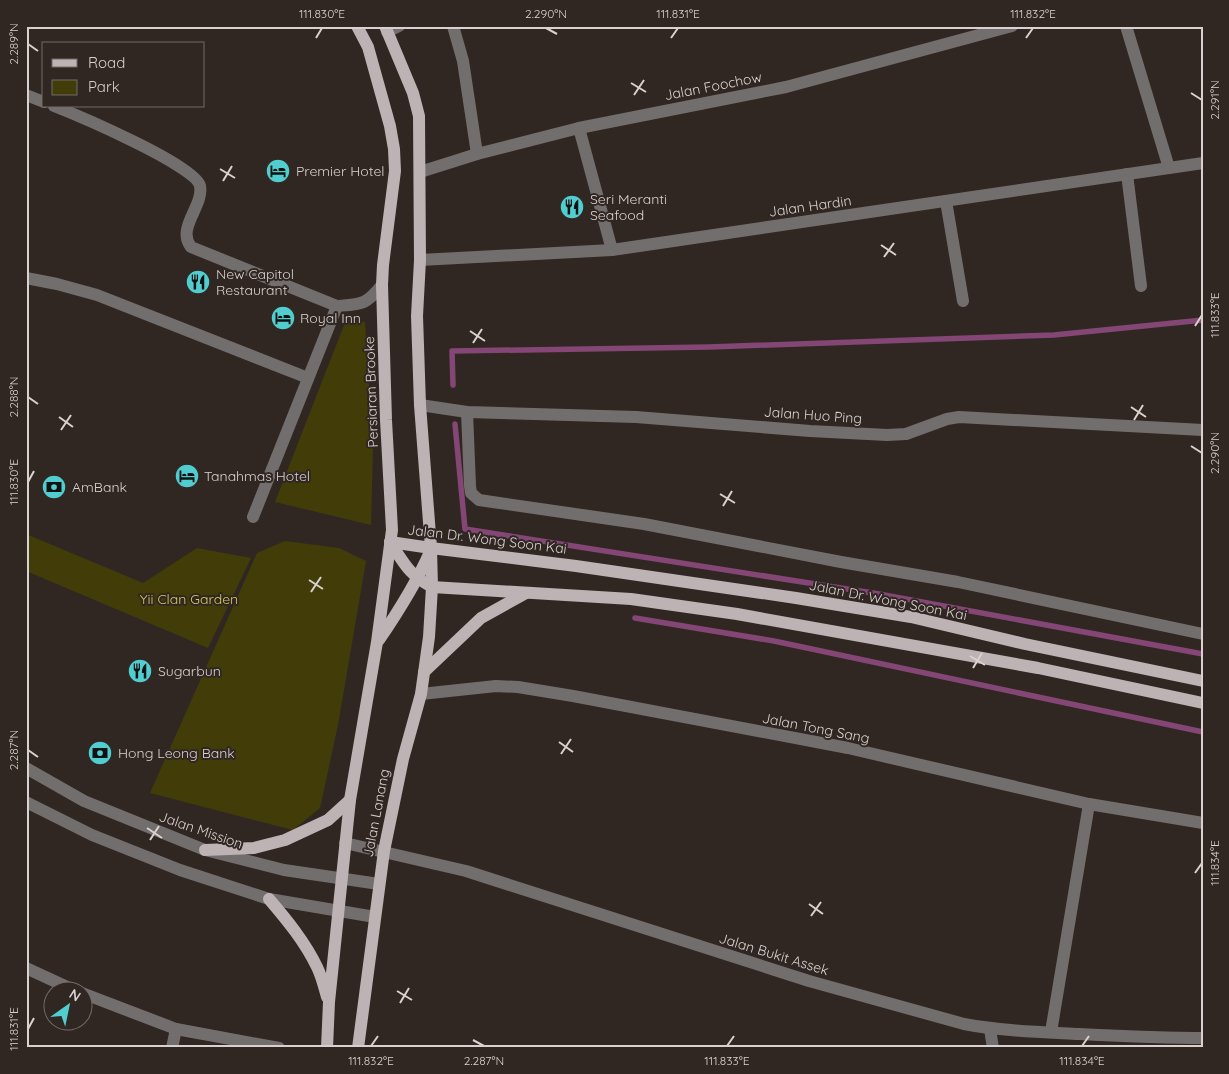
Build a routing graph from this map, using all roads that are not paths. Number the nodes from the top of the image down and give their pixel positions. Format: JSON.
{"nodes":[{"id":1,"x":357,"y":26,"type":"edge"},
{"id":2,"x":453,"y":26,"type":"edge"},
{"id":3,"x":1012,"y":26,"type":"edge"},
{"id":4,"x":1126,"y":26,"type":"edge"},
{"id":5,"x":390,"y":28,"type":"edge"},
{"id":6,"x":26,"y":95,"type":"edge"},
{"id":7,"x":42,"y":101,"type":"edge"},
{"id":8,"x":59,"y":108,"type":"edge"},
{"id":9,"x":579,"y":128,"type":"junction"},
{"id":10,"x":477,"y":154,"type":"junction"},
{"id":11,"x":1203,"y":162,"type":"edge"},
{"id":12,"x":1169,"y":168,"type":"junction"},
{"id":13,"x":420,"y":172,"type":"junction"},
{"id":14,"x":1127,"y":174,"type":"junction"},
{"id":15,"x":946,"y":201,"type":"junction"},
{"id":16,"x":612,"y":250,"type":"junction"},
{"id":17,"x":420,"y":260,"type":"junction"},
{"id":18,"x":26,"y":278,"type":"edge"},
{"id":19,"x":382,"y":285,"type":"junction"},
{"id":20,"x":1141,"y":286,"type":"dead end"},
{"id":21,"x":963,"y":301,"type":"dead end"},
{"id":22,"x":337,"y":306,"type":"junction"},
{"id":23,"x":308,"y":378,"type":"junction"},
{"id":24,"x":420,"y":405,"type":"junction"},
{"id":25,"x":467,"y":412,"type":"junction"},
{"id":26,"x":1203,"y":430,"type":"edge"},
{"id":27,"x":253,"y":517,"type":"dead end"},
{"id":28,"x":390,"y":542,"type":"junction"},
{"id":29,"x":431,"y":548,"type":"junction"},
{"id":30,"x":418,"y":579,"type":"junction"},
{"id":31,"x":432,"y":587,"type":"junction"},
{"id":32,"x":526,"y":593,"type":"junction"},
{"id":33,"x":1203,"y":634,"type":"edge"},
{"id":34,"x":377,"y":642,"type":"junction"},
{"id":35,"x":424,"y":672,"type":"junction"},
{"id":36,"x":1203,"y":681,"type":"edge"},
{"id":37,"x":421,"y":694,"type":"junction"},
{"id":38,"x":1203,"y":703,"type":"edge"},
{"id":39,"x":26,"y":768,"type":"edge"},
{"id":40,"x":350,"y":800,"type":"junction"},
{"id":41,"x":26,"y":802,"type":"edge"},
{"id":42,"x":1089,"y":804,"type":"junction"},
{"id":43,"x":1203,"y":823,"type":"edge"},
{"id":44,"x":346,"y":844,"type":"junction"},
{"id":45,"x":205,"y":850,"type":"junction"},
{"id":46,"x":384,"y":851,"type":"junction"},
{"id":47,"x":342,"y":879,"type":"junction"},
{"id":48,"x":379,"y":884,"type":"junction"},
{"id":49,"x":269,"y":899,"type":"junction"},
{"id":50,"x":338,"y":911,"type":"junction"},
{"id":51,"x":375,"y":917,"type":"junction"},
{"id":52,"x":26,"y":968,"type":"edge"},
{"id":53,"x":56,"y":982,"type":"edge"},
{"id":54,"x":92,"y":997,"type":"edge"},
{"id":55,"x":329,"y":1002,"type":"junction"},
{"id":56,"x":176,"y":1029,"type":"junction"},
{"id":57,"x":990,"y":1029,"type":"junction"},
{"id":58,"x":1051,"y":1032,"type":"junction"},
{"id":59,"x":1203,"y":1038,"type":"edge"},
{"id":60,"x":1164,"y":1043,"type":"edge"},
{"id":61,"x":172,"y":1048,"type":"edge"},
{"id":62,"x":279,"y":1048,"type":"edge"},
{"id":63,"x":327,"y":1048,"type":"edge"},
{"id":64,"x":358,"y":1048,"type":"edge"},
{"id":65,"x":992,"y":1048,"type":"edge"}],
"edges":[{"from":1,"to":19,"type":"main road","name":"Persiaran Brooke"},
{"from":2,"to":10,"type":"street"},
{"from":3,"to":9,"type":"street","name":"Jalan Foochow"},
{"from":4,"to":12,"type":"street"},
{"from":5,"to":13,"type":"main road"},
{"from":6,"to":7,"type":"street"},
{"from":8,"to":22,"type":"street"},
{"from":9,"to":10,"type":"street","name":"Jalan Foochow"},
{"from":9,"to":16,"type":"street"},
{"from":10,"to":13,"type":"street","name":"Jalan Foochow"},
{"from":11,"to":12,"type":"street","name":"Jalan Hardin"},
{"from":12,"to":14,"type":"street","name":"Jalan Hardin"},
{"from":13,"to":17,"type":"main road"},
{"from":14,"to":15,"type":"street","name":"Jalan Hardin"},
{"from":14,"to":20,"type":"street"},
{"from":15,"to":16,"type":"street","name":"Jalan Hardin"},
{"from":15,"to":21,"type":"street"},
{"from":16,"to":17,"type":"street","name":"Jalan Hardin"},
{"from":17,"to":24,"type":"main road"},
{"from":18,"to":23,"type":"street"},
{"from":19,"to":22,"type":"street"},
{"from":19,"to":28,"type":"main road","name":"Persiaran Brooke"},
{"from":22,"to":23,"type":"street"},
{"from":23,"to":27,"type":"street"},
{"from":24,"to":25,"type":"street","name":"Jalan Huo Ping"},
{"from":24,"to":29,"type":"main road"},
{"from":25,"to":26,"type":"street","name":"Jalan Huo Ping"},
{"from":25,"to":33,"type":"street"},
{"from":28,"to":29,"type":"main road","name":"Jalan Dr. Wong Soon Kai"},
{"from":28,"to":30,"type":"main road","name":"Jalan Dr. Wong Soon Kai"},
{"from":28,"to":34,"type":"main road","name":"Persiaran Brooke"},
{"from":29,"to":30,"type":"main road"},
{"from":29,"to":31,"type":"main road"},
{"from":29,"to":36,"type":"main road","name":"Jalan Dr. Wong Soon Kai"},
{"from":30,"to":31,"type":"main road","name":"Jalan Dr. Wong Soon Kai"},
{"from":30,"to":34,"type":"main road"},
{"from":31,"to":32,"type":"main road","name":"Jalan Dr. Wong Soon Kai"},
{"from":31,"to":35,"type":"main road","name":"Jalan Lanang"},
{"from":32,"to":35,"type":"main road"},
{"from":32,"to":38,"type":"main road","name":"Jalan Dr. Wong Soon Kai"},
{"from":34,"to":40,"type":"main road","name":"Jalan Lanang"},
{"from":35,"to":37,"type":"main road","name":"Jalan Lanang"},
{"from":37,"to":42,"type":"street","name":"Jalan Tong Sang"},
{"from":37,"to":46,"type":"main road","name":"Jalan Lanang"},
{"from":39,"to":45,"type":"street","name":"Jalan Mission"},
{"from":40,"to":44,"type":"main road","name":"Jalan Lanang"},
{"from":40,"to":45,"type":"main road"},
{"from":41,"to":49,"type":"street"},
{"from":42,"to":43,"type":"street","name":"Jalan Tong Sang"},
{"from":42,"to":58,"type":"street"},
{"from":44,"to":46,"type":"street","name":"Jalan Bukit Assek"},
{"from":44,"to":47,"type":"main road","name":"Jalan Lanang"},
{"from":45,"to":47,"type":"street","name":"Jalan Mission"},
{"from":46,"to":48,"type":"main road","name":"Jalan Lanang"},
{"from":46,"to":57,"type":"street","name":"Jalan Bukit Assek"},
{"from":47,"to":48,"type":"street","name":"Jalan Mission"},
{"from":47,"to":50,"type":"main road","name":"Jalan Lanang"},
{"from":48,"to":51,"type":"main road","name":"Jalan Lanang"},
{"from":49,"to":50,"type":"street"},
{"from":49,"to":55,"type":"main road"},
{"from":50,"to":51,"type":"street"},
{"from":50,"to":55,"type":"main road","name":"Jalan Lanang"},
{"from":51,"to":64,"type":"main road","name":"Jalan Lanang"},
{"from":52,"to":53,"type":"street"},
{"from":54,"to":56,"type":"street"},
{"from":55,"to":63,"type":"main road","name":"Jalan Lanang"},
{"from":56,"to":61,"type":"street"},
{"from":56,"to":62,"type":"street"},
{"from":57,"to":58,"type":"street","name":"Jalan Bukit Assek"},
{"from":57,"to":65,"type":"street"},
{"from":58,"to":60,"type":"street","name":"Jalan Bukit Assek"},
{"from":59,"to":60,"type":"street","name":"Jalan Bukit Assek"}]}
